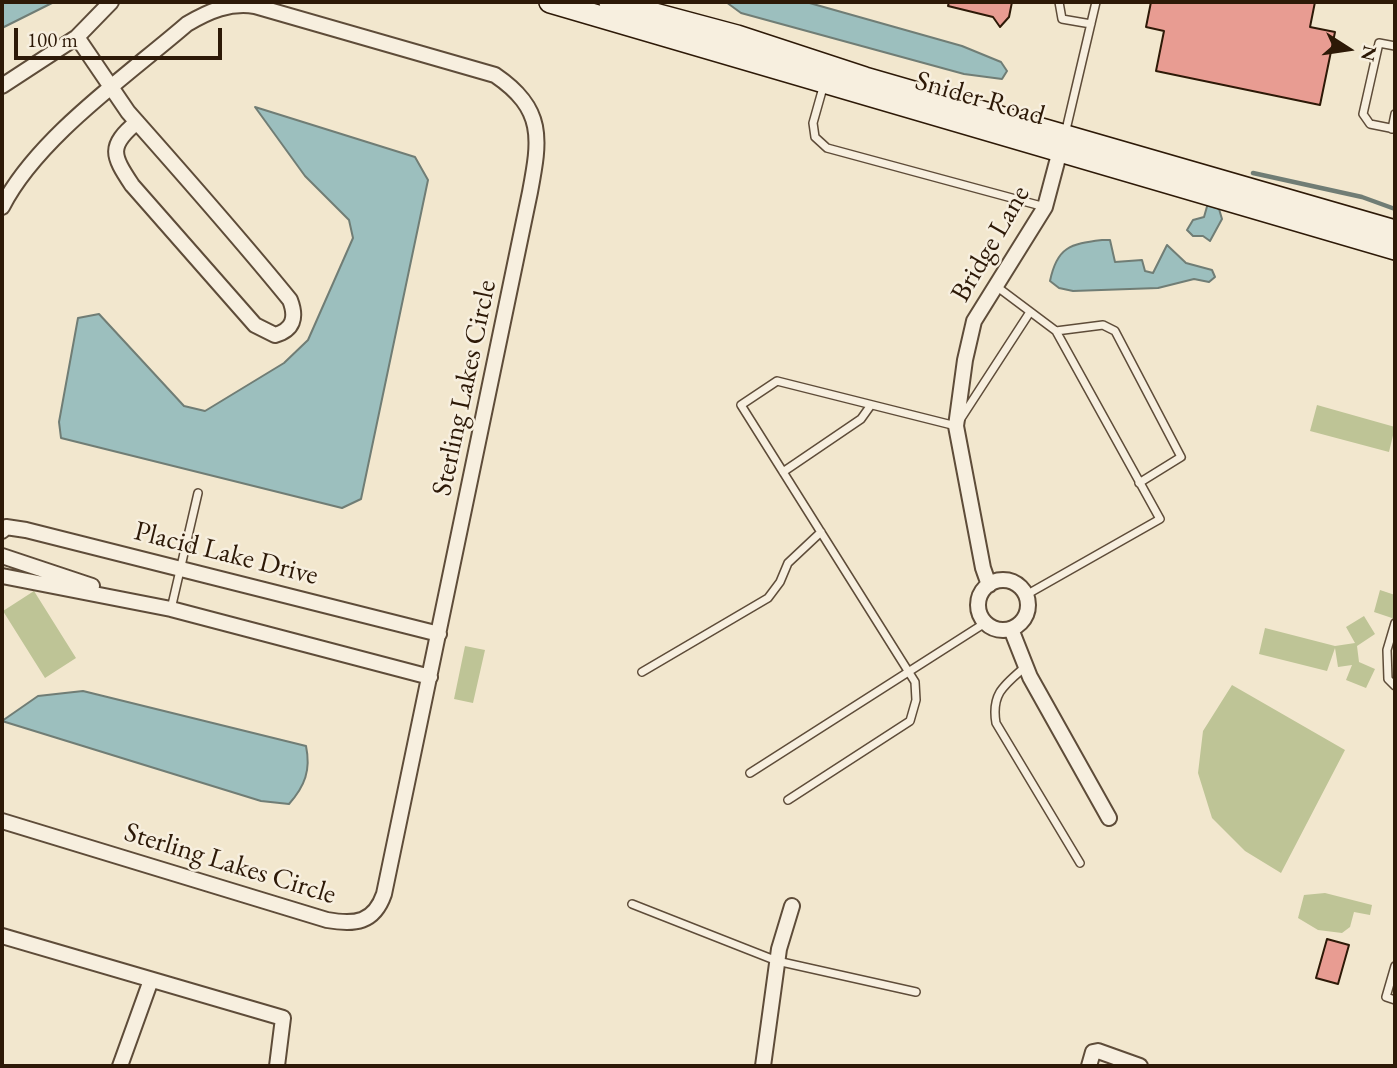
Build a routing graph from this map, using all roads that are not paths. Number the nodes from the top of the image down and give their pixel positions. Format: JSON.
{"nodes":[{"id":1,"x":111,"y":2,"type":"edge"},
{"id":2,"x":550,"y":2,"type":"edge"},
{"id":3,"x":610,"y":2,"type":"edge"},
{"id":4,"x":1059,"y":2,"type":"edge"},
{"id":5,"x":1096,"y":2,"type":"edge"},
{"id":6,"x":639,"y":13,"type":"edge"},
{"id":7,"x":1091,"y":24,"type":"junction"},
{"id":8,"x":77,"y":37,"type":"junction"},
{"id":9,"x":1395,"y":46,"type":"edge"},
{"id":10,"x":824,"y":83,"type":"junction"},
{"id":11,"x":2,"y":86,"type":"edge"},
{"id":12,"x":112,"y":89,"type":"junction"},
{"id":13,"x":1395,"y":114,"type":"edge"},
{"id":14,"x":137,"y":122,"type":"junction"},
{"id":15,"x":1394,"y":129,"type":"edge"},
{"id":16,"x":1063,"y":143,"type":"junction"},
{"id":17,"x":2,"y":207,"type":"edge"},
{"id":18,"x":1045,"y":207,"type":"junction"},
{"id":19,"x":1395,"y":231,"type":"edge"},
{"id":20,"x":1395,"y":248,"type":"edge"},
{"id":21,"x":996,"y":286,"type":"junction"},
{"id":22,"x":1030,"y":312,"type":"junction"},
{"id":23,"x":1056,"y":331,"type":"junction"},
{"id":24,"x":871,"y":405,"type":"junction"},
{"id":25,"x":956,"y":426,"type":"junction"},
{"id":26,"x":783,"y":472,"type":"junction"},
{"id":27,"x":1139,"y":482,"type":"junction"},
{"id":28,"x":198,"y":493,"type":"dead end"},
{"id":29,"x":2,"y":531,"type":"edge"},
{"id":30,"x":821,"y":532,"type":"junction"},
{"id":31,"x":2,"y":556,"type":"edge"},
{"id":32,"x":179,"y":568,"type":"junction"},
{"id":33,"x":2,"y":576,"type":"edge"},
{"id":34,"x":989,"y":585,"type":"junction"},
{"id":35,"x":1026,"y":595,"type":"junction"},
{"id":36,"x":147,"y":604,"type":"junction"},
{"id":37,"x":171,"y":609,"type":"junction"},
{"id":38,"x":985,"y":623,"type":"junction"},
{"id":39,"x":1395,"y":623,"type":"edge"},
{"id":40,"x":1011,"y":629,"type":"junction"},
{"id":41,"x":439,"y":634,"type":"junction"},
{"id":42,"x":1026,"y":666,"type":"junction"},
{"id":43,"x":908,"y":671,"type":"junction"},
{"id":44,"x":642,"y":672,"type":"dead end"},
{"id":45,"x":430,"y":677,"type":"junction"},
{"id":46,"x":1395,"y":686,"type":"edge"},
{"id":47,"x":750,"y":773,"type":"dead end"},
{"id":48,"x":788,"y":800,"type":"dead end"},
{"id":49,"x":1109,"y":818,"type":"dead end"},
{"id":50,"x":2,"y":821,"type":"edge"},
{"id":51,"x":1080,"y":863,"type":"dead end"},
{"id":52,"x":632,"y":904,"type":"dead end"},
{"id":53,"x":792,"y":906,"type":"dead end"},
{"id":54,"x":2,"y":936,"type":"edge"},
{"id":55,"x":777,"y":961,"type":"junction"},
{"id":56,"x":1395,"y":966,"type":"edge"},
{"id":57,"x":151,"y":980,"type":"junction"},
{"id":58,"x":916,"y":992,"type":"dead end"},
{"id":59,"x":1395,"y":1000,"type":"edge"},
{"id":60,"x":1091,"y":1059,"type":"edge"},
{"id":61,"x":120,"y":1066,"type":"edge"},
{"id":62,"x":277,"y":1066,"type":"edge"},
{"id":63,"x":763,"y":1066,"type":"edge"},
{"id":64,"x":1140,"y":1066,"type":"edge"}],
"edges":[{"from":1,"to":8,"type":"street"},
{"from":2,"to":6,"type":"street","name":"Snider Road"},
{"from":3,"to":6,"type":"street","name":"Snider Road"},
{"from":4,"to":7,"type":"lane"},
{"from":5,"to":7,"type":"lane"},
{"from":6,"to":10,"type":"street","name":"Snider Road"},
{"from":6,"to":16,"type":"street","name":"Snider Road"},
{"from":7,"to":16,"type":"lane"},
{"from":8,"to":11,"type":"street"},
{"from":8,"to":12,"type":"street"},
{"from":9,"to":15,"type":"lane"},
{"from":10,"to":16,"type":"street","name":"Snider Road"},
{"from":10,"to":18,"type":"lane"},
{"from":12,"to":14,"type":"street"},
{"from":12,"to":17,"type":"street","name":"Sterling Lakes Circle"},
{"from":12,"to":41,"type":"street","name":"Sterling Lakes Circle"},
{"from":13,"to":15,"type":"lane"},
{"from":14,"to":14,"type":"street"},
{"from":16,"to":18,"type":"street","name":"Bridge Lane"},
{"from":16,"to":19,"type":"street","name":"Snider Road"},
{"from":16,"to":20,"type":"street","name":"Snider Road"},
{"from":18,"to":21,"type":"street","name":"Bridge Lane"},
{"from":21,"to":22,"type":"lane"},
{"from":21,"to":25,"type":"street","name":"Bridge Lane"},
{"from":22,"to":23,"type":"lane"},
{"from":22,"to":25,"type":"lane"},
{"from":23,"to":27,"type":"lane"},
{"from":23,"to":27,"type":"lane"},
{"from":24,"to":25,"type":"lane"},
{"from":24,"to":26,"type":"lane"},
{"from":24,"to":26,"type":"lane"},
{"from":25,"to":34,"type":"street","name":"Bridge Lane"},
{"from":26,"to":30,"type":"lane"},
{"from":27,"to":35,"type":"lane"},
{"from":28,"to":32,"type":"lane"},
{"from":29,"to":32,"type":"street","name":"Placid Lake Drive"},
{"from":30,"to":43,"type":"lane"},
{"from":30,"to":44,"type":"lane"},
{"from":31,"to":36,"type":"street"},
{"from":32,"to":37,"type":"lane"},
{"from":32,"to":41,"type":"street","name":"Placid Lake Drive"},
{"from":33,"to":36,"type":"street"},
{"from":34,"to":35,"type":"street"},
{"from":34,"to":38,"type":"street","name":"Bridge Lane"},
{"from":35,"to":40,"type":"street"},
{"from":36,"to":37,"type":"street"},
{"from":37,"to":45,"type":"street"},
{"from":38,"to":40,"type":"street"},
{"from":38,"to":43,"type":"lane"},
{"from":39,"to":46,"type":"lane"},
{"from":40,"to":42,"type":"street"},
{"from":41,"to":45,"type":"street","name":"Sterling Lakes Circle"},
{"from":42,"to":49,"type":"street"},
{"from":42,"to":51,"type":"lane"},
{"from":43,"to":47,"type":"lane"},
{"from":43,"to":48,"type":"lane"},
{"from":45,"to":50,"type":"street","name":"Sterling Lakes Circle"},
{"from":52,"to":55,"type":"lane"},
{"from":53,"to":55,"type":"street"},
{"from":54,"to":57,"type":"street"},
{"from":55,"to":58,"type":"lane"},
{"from":55,"to":63,"type":"street"},
{"from":56,"to":59,"type":"lane"},
{"from":57,"to":61,"type":"street"},
{"from":57,"to":62,"type":"street"},
{"from":60,"to":64,"type":"street"}]}
